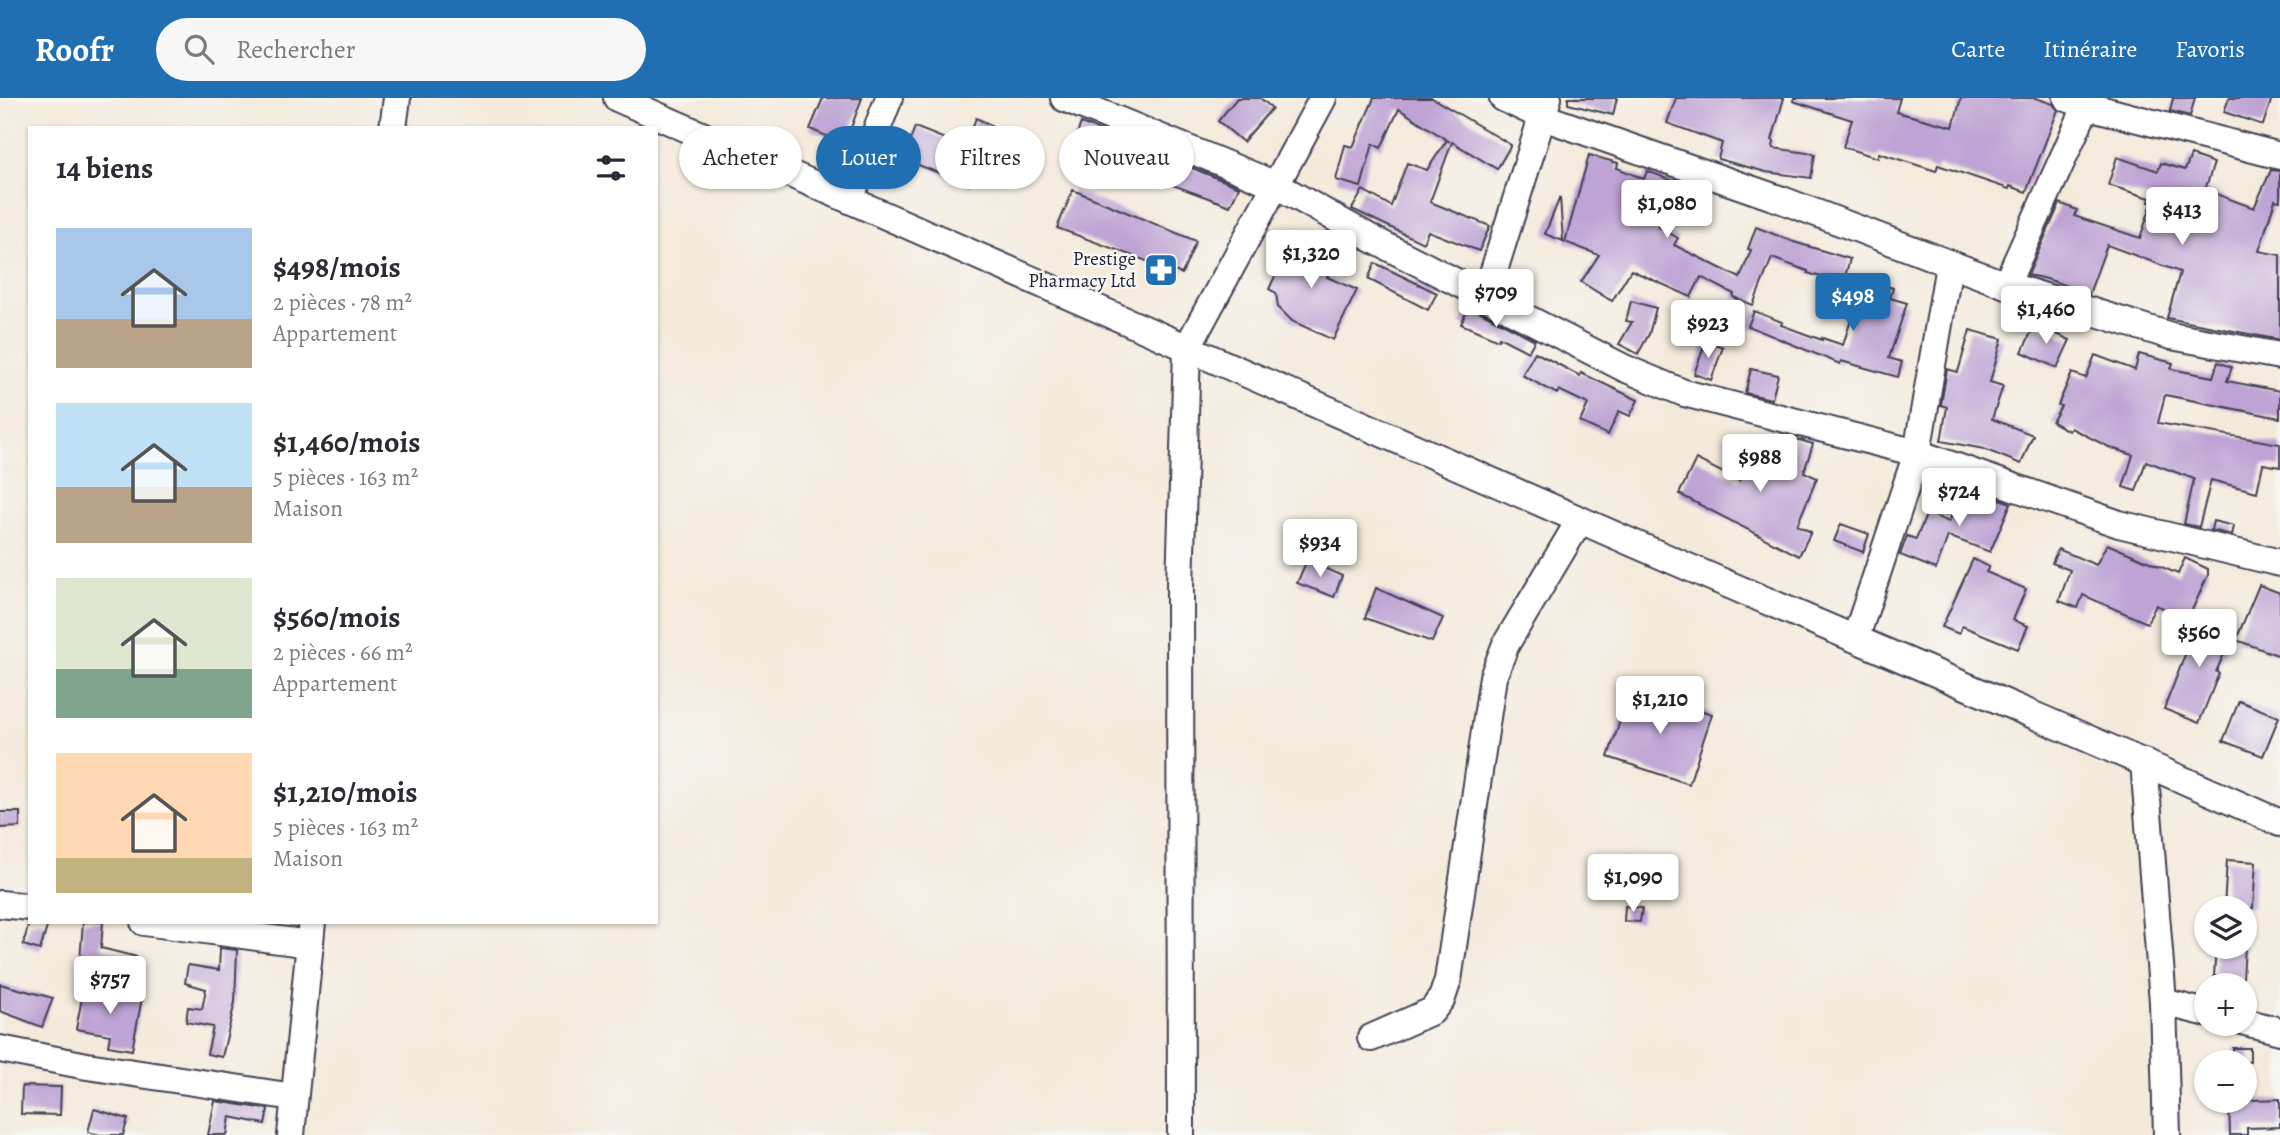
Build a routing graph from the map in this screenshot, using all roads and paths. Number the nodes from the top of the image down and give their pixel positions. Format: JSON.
{"nodes":[{"id":1,"x":397,"y":98,"type":"edge"},
{"id":2,"x":618,"y":98,"type":"edge"},
{"id":3,"x":889,"y":98,"type":"edge"},
{"id":4,"x":1065,"y":98,"type":"edge"},
{"id":5,"x":1322,"y":98,"type":"edge"},
{"id":6,"x":1503,"y":98,"type":"edge"},
{"id":7,"x":2081,"y":101,"type":"edge"},
{"id":8,"x":1546,"y":107,"type":"edge"},
{"id":9,"x":393,"y":126,"type":"edge"},
{"id":10,"x":2280,"y":156,"type":"edge"},
{"id":11,"x":1276,"y":185,"type":"junction"},
{"id":12,"x":850,"y":199,"type":"junction"},
{"id":13,"x":1949,"y":265,"type":"junction"},
{"id":14,"x":2006,"y":285,"type":"junction"},
{"id":15,"x":1486,"y":296,"type":"junction"},
{"id":16,"x":1187,"y":348,"type":"junction"},
{"id":17,"x":2280,"y":356,"type":"edge"},
{"id":18,"x":1917,"y":453,"type":"junction"},
{"id":19,"x":1580,"y":520,"type":"junction"},
{"id":20,"x":2280,"y":563,"type":"edge"},
{"id":21,"x":1856,"y":637,"type":"junction"},
{"id":22,"x":2144,"y":762,"type":"junction"},
{"id":23,"x":2280,"y":823,"type":"edge"},
{"id":24,"x":0,"y":904,"type":"edge"},
{"id":25,"x":28,"y":907,"type":"edge"},
{"id":26,"x":174,"y":924,"type":"edge"},
{"id":27,"x":311,"y":933,"type":"edge"},
{"id":28,"x":2163,"y":1002,"type":"junction"},
{"id":29,"x":2194,"y":1010,"type":"edge"},
{"id":30,"x":2257,"y":1025,"type":"edge"},
{"id":31,"x":2280,"y":1031,"type":"edge"},
{"id":32,"x":1371,"y":1038,"type":"dead end"},
{"id":33,"x":0,"y":1049,"type":"edge"},
{"id":34,"x":294,"y":1097,"type":"junction"},
{"id":35,"x":291,"y":1135,"type":"edge"},
{"id":36,"x":1181,"y":1135,"type":"edge"},
{"id":37,"x":2167,"y":1135,"type":"edge"}],
"edges":[{"from":1,"to":9,"type":"street"},
{"from":2,"to":12,"type":"street"},
{"from":3,"to":12,"type":"street"},
{"from":4,"to":11,"type":"street"},
{"from":5,"to":11,"type":"street"},
{"from":6,"to":8,"type":"street"},
{"from":7,"to":10,"type":"street"},
{"from":7,"to":14,"type":"street"},
{"from":8,"to":13,"type":"street"},
{"from":8,"to":15,"type":"street"},
{"from":11,"to":15,"type":"street"},
{"from":11,"to":16,"type":"street"},
{"from":12,"to":16,"type":"street"},
{"from":13,"to":14,"type":"street"},
{"from":13,"to":18,"type":"street"},
{"from":14,"to":17,"type":"street"},
{"from":15,"to":18,"type":"street"},
{"from":16,"to":19,"type":"street"},
{"from":16,"to":36,"type":"street"},
{"from":18,"to":20,"type":"street"},
{"from":18,"to":21,"type":"street"},
{"from":19,"to":21,"type":"street"},
{"from":19,"to":32,"type":"street"},
{"from":21,"to":22,"type":"street"},
{"from":22,"to":23,"type":"street"},
{"from":22,"to":28,"type":"street"},
{"from":24,"to":25,"type":"street"},
{"from":26,"to":27,"type":"street"},
{"from":27,"to":34,"type":"street"},
{"from":28,"to":29,"type":"street"},
{"from":28,"to":37,"type":"street"},
{"from":30,"to":31,"type":"street"},
{"from":33,"to":34,"type":"street"},
{"from":34,"to":35,"type":"street"}]}
